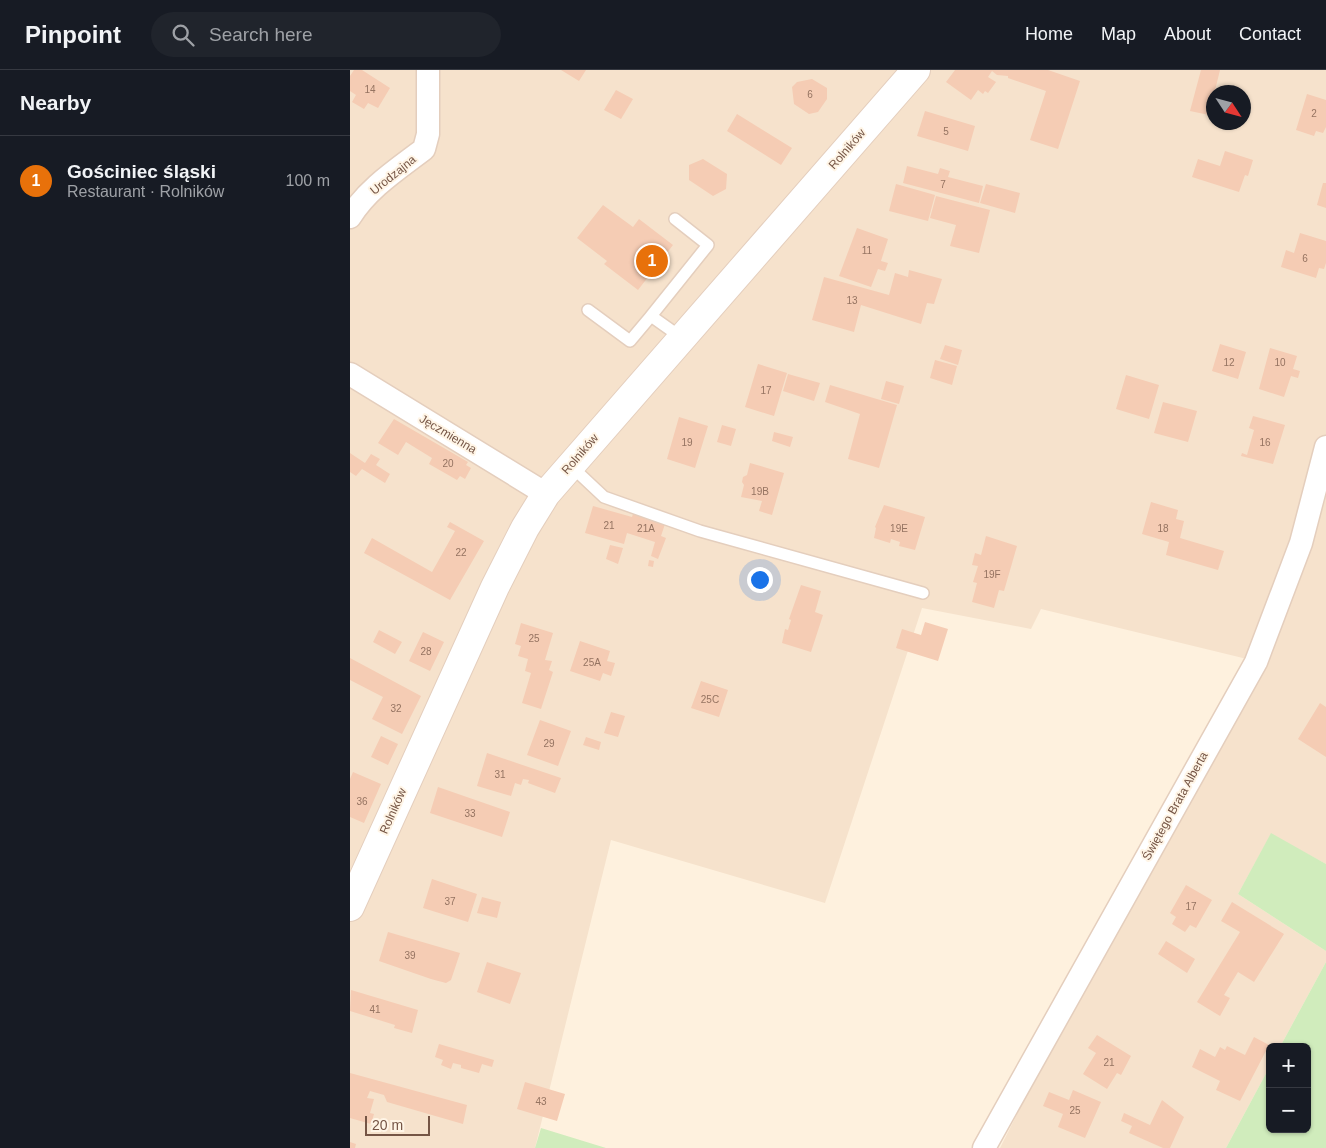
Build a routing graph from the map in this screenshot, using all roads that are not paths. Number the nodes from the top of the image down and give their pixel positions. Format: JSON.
{"nodes":[{"id":1,"x":428,"y":70,"type":"edge"},
{"id":2,"x":916,"y":70,"type":"edge"},
{"id":3,"x":350,"y":217,"type":"edge"},
{"id":4,"x":675,"y":219,"type":"dead end"},
{"id":5,"x":588,"y":310,"type":"dead end"},
{"id":6,"x":651,"y":316,"type":"junction"},
{"id":7,"x":682,"y":338,"type":"junction"},
{"id":8,"x":350,"y":374,"type":"edge"},
{"id":9,"x":1326,"y":447,"type":"edge"},
{"id":10,"x":570,"y":465,"type":"junction"},
{"id":11,"x":546,"y":494,"type":"junction"},
{"id":12,"x":923,"y":593,"type":"dead end"},
{"id":13,"x":350,"y":907,"type":"edge"},
{"id":14,"x":984,"y":1148,"type":"edge"}],
"edges":[{"from":1,"to":3,"type":"street","name":"Urodzajna"},
{"from":2,"to":7,"type":"street","name":"Rolników"},
{"from":4,"to":6,"type":"lane"},
{"from":5,"to":6,"type":"lane"},
{"from":6,"to":7,"type":"lane"},
{"from":7,"to":10,"type":"street","name":"Rolników"},
{"from":8,"to":11,"type":"street","name":"Jęczmienna"},
{"from":9,"to":14,"type":"street","name":"Świętego Brata Alberta"},
{"from":10,"to":11,"type":"street","name":"Rolników"},
{"from":10,"to":12,"type":"lane"},
{"from":11,"to":13,"type":"street","name":"Rolników"}]}
